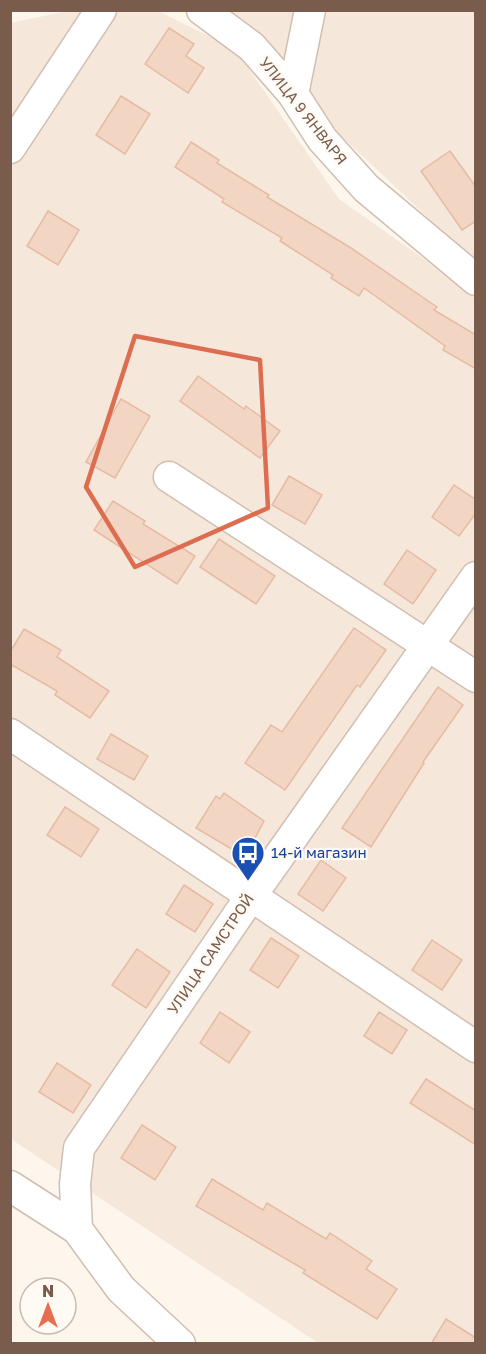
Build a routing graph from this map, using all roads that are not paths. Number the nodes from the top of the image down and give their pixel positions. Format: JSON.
{"nodes":[{"id":1,"x":101,"y":10,"type":"edge"},
{"id":2,"x":202,"y":10,"type":"edge"},
{"id":3,"x":310,"y":10,"type":"edge"},
{"id":4,"x":293,"y":94,"type":"junction"},
{"id":5,"x":10,"y":148,"type":"edge"},
{"id":6,"x":470,"y":270,"type":"edge"},
{"id":7,"x":169,"y":477,"type":"dead end"},
{"id":8,"x":476,"y":577,"type":"edge"},
{"id":9,"x":428,"y":645,"type":"junction"},
{"id":10,"x":476,"y":677,"type":"edge"},
{"id":11,"x":10,"y":735,"type":"edge"},
{"id":12,"x":251,"y":896,"type":"junction"},
{"id":13,"x":476,"y":1047,"type":"edge"},
{"id":14,"x":10,"y":1186,"type":"edge"},
{"id":15,"x":77,"y":1229,"type":"junction"},
{"id":16,"x":180,"y":1344,"type":"edge"}],
"edges":[{"from":1,"to":5,"type":"street"},
{"from":2,"to":4,"type":"street","name":"УЛИЦА 9 ЯНВАРЯ"},
{"from":3,"to":4,"type":"street"},
{"from":4,"to":6,"type":"street","name":"УЛИЦА 9 ЯНВАРЯ"},
{"from":7,"to":9,"type":"street"},
{"from":8,"to":9,"type":"street","name":"УЛИЦА САМСТРОЙ"},
{"from":9,"to":10,"type":"street"},
{"from":9,"to":12,"type":"street","name":"УЛИЦА САМСТРОЙ"},
{"from":11,"to":12,"type":"street"},
{"from":12,"to":13,"type":"street"},
{"from":12,"to":15,"type":"street","name":"УЛИЦА САМСТРОЙ"},
{"from":14,"to":15,"type":"street"},
{"from":15,"to":16,"type":"street"}]}
